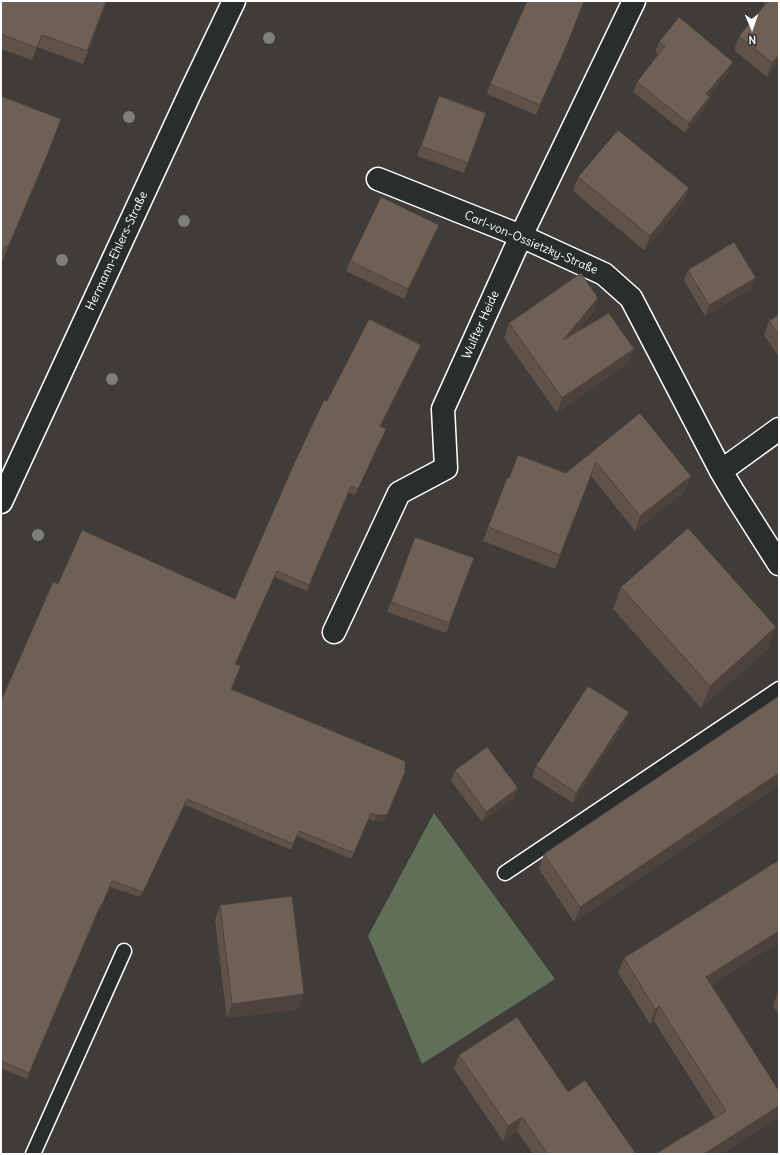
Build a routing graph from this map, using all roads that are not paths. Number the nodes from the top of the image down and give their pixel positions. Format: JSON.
{"nodes":[{"id":1,"x":234,"y":1,"type":"edge"},
{"id":2,"x":634,"y":1,"type":"edge"},
{"id":3,"x":378,"y":179,"type":"dead end"},
{"id":4,"x":521,"y":236,"type":"junction"},
{"id":5,"x":779,"y":429,"type":"edge"},
{"id":6,"x":721,"y":471,"type":"junction"},
{"id":7,"x":1,"y":502,"type":"edge"},
{"id":8,"x":779,"y":564,"type":"edge"},
{"id":9,"x":334,"y":632,"type":"dead end"},
{"id":10,"x":779,"y":689,"type":"edge"},
{"id":11,"x":505,"y":873,"type":"dead end"},
{"id":12,"x":124,"y":951,"type":"dead end"},
{"id":13,"x":33,"y":1154,"type":"edge"}],
"edges":[{"from":1,"to":7,"type":"street","name":"Hermann-Ehlers-Straße"},
{"from":2,"to":4,"type":"street","name":"Wulfter Heide"},
{"from":3,"to":4,"type":"street","name":"Carl-von-Ossietzky-Straße"},
{"from":4,"to":6,"type":"street","name":"Carl-von-Ossietzky-Straße"},
{"from":4,"to":9,"type":"street","name":"Wulfter Heide"},
{"from":5,"to":6,"type":"street"},
{"from":6,"to":8,"type":"street","name":"Carl-von-Ossietzky-Straße"},
{"from":10,"to":11,"type":"lane"},
{"from":12,"to":13,"type":"lane"}]}
